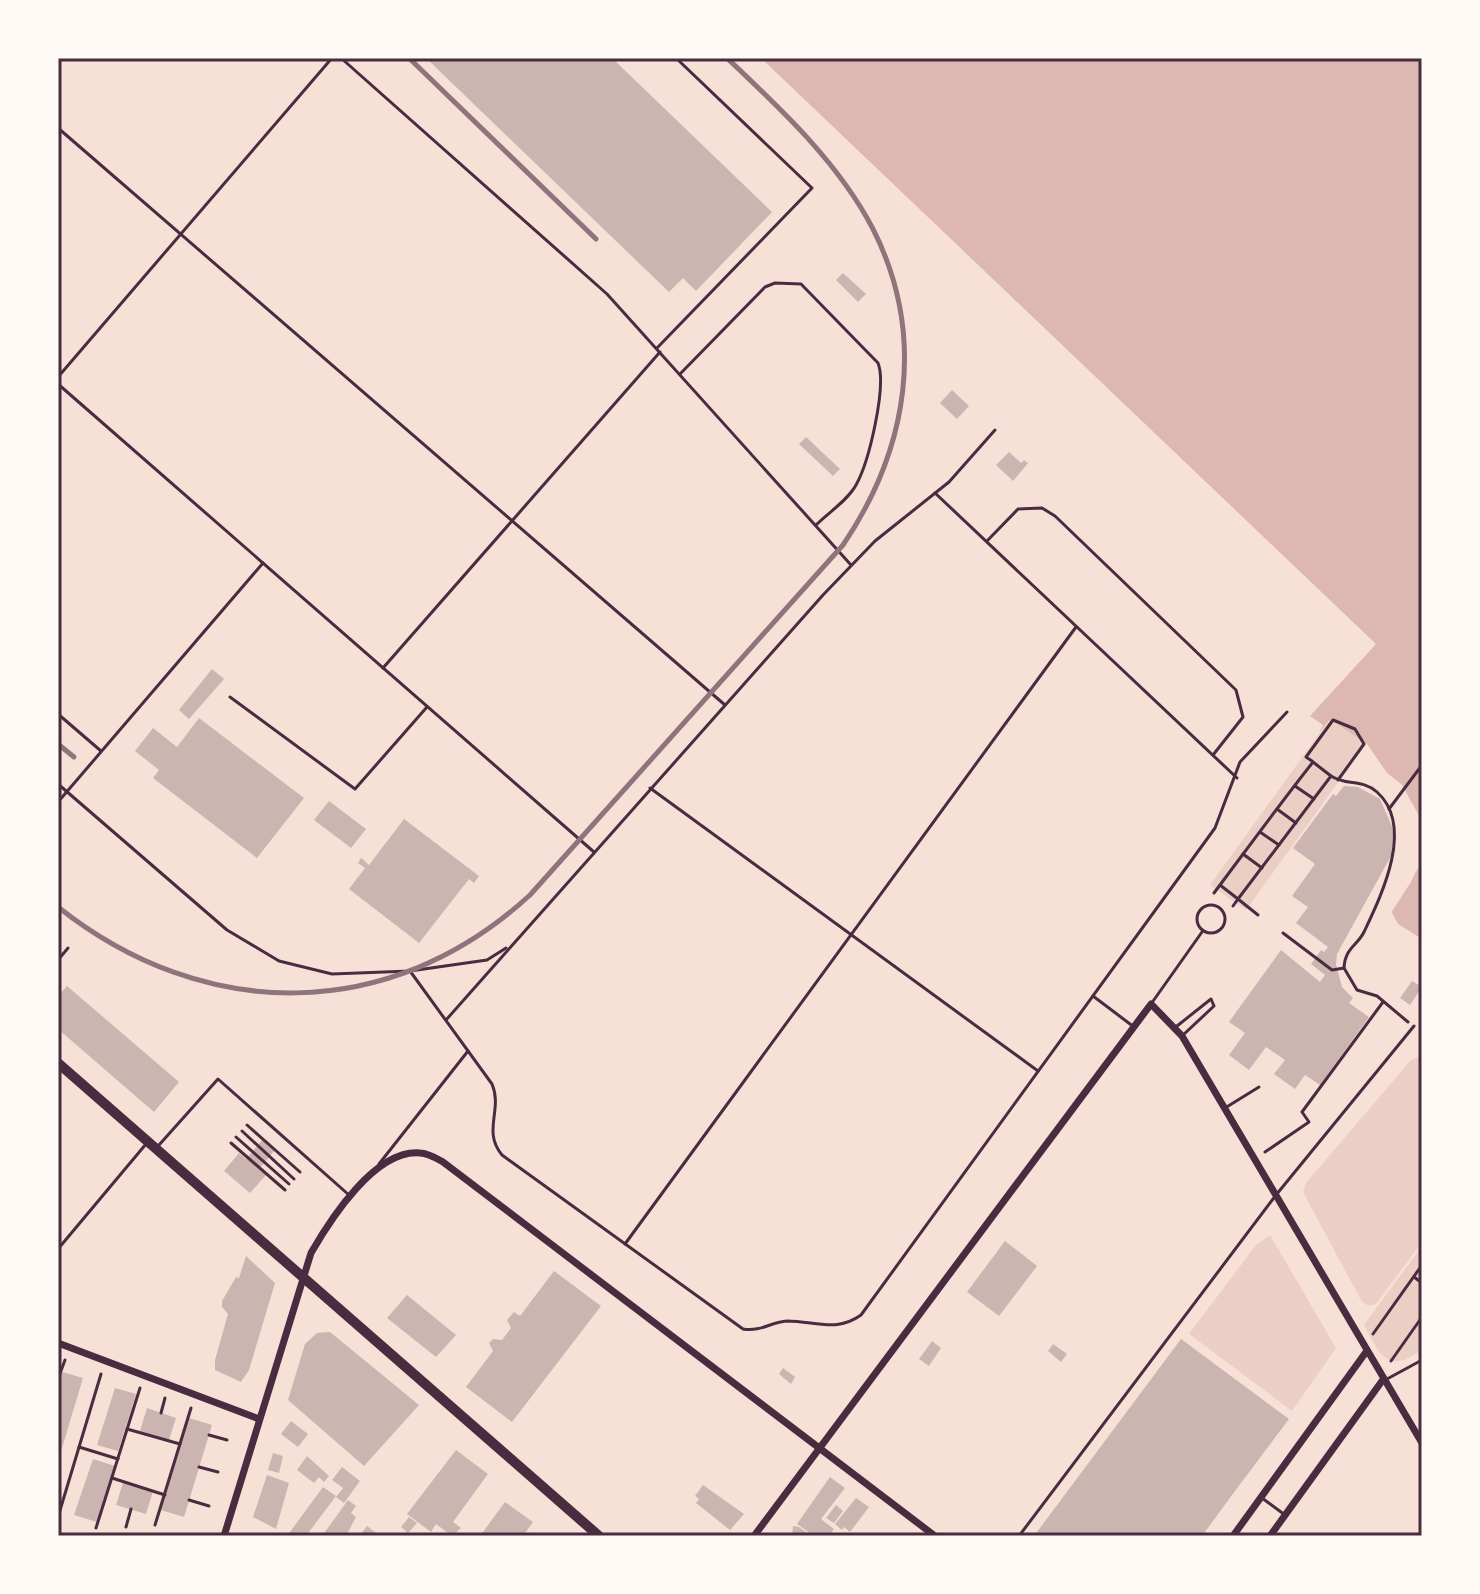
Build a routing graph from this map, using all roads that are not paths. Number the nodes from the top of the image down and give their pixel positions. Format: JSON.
{"nodes":[{"id":1,"x":332,"y":58,"type":"edge"},
{"id":2,"x":341,"y":58,"type":"edge"},
{"id":3,"x":676,"y":58,"type":"edge"},
{"id":4,"x":58,"y":128,"type":"edge"},
{"id":5,"x":181,"y":234,"type":"junction"},
{"id":6,"x":659,"y":350,"type":"junction"},
{"id":7,"x":680,"y":374,"type":"junction"},
{"id":8,"x":58,"y":377,"type":"edge"},
{"id":9,"x":58,"y":384,"type":"edge"},
{"id":10,"x":995,"y":430,"type":"dead end"},
{"id":11,"x":935,"y":493,"type":"junction"},
{"id":12,"x":513,"y":520,"type":"junction"},
{"id":13,"x":815,"y":525,"type":"junction"},
{"id":14,"x":987,"y":541,"type":"junction"},
{"id":15,"x":263,"y":563,"type":"junction"},
{"id":16,"x":851,"y":565,"type":"junction"},
{"id":17,"x":1076,"y":627,"type":"junction"},
{"id":18,"x":383,"y":668,"type":"junction"},
{"id":19,"x":230,"y":697,"type":"dead end"},
{"id":20,"x":725,"y":705,"type":"junction"},
{"id":21,"x":428,"y":707,"type":"junction"},
{"id":22,"x":1287,"y":712,"type":"dead end"},
{"id":23,"x":58,"y":714,"type":"edge"},
{"id":24,"x":101,"y":751,"type":"junction"},
{"id":25,"x":1213,"y":755,"type":"junction"},
{"id":26,"x":1237,"y":778,"type":"junction"},
{"id":27,"x":58,"y":784,"type":"edge"},
{"id":28,"x":650,"y":788,"type":"junction"},
{"id":29,"x":67,"y":791,"type":"junction"},
{"id":30,"x":58,"y":802,"type":"edge"},
{"id":31,"x":594,"y":852,"type":"junction"},
{"id":32,"x":1203,"y":931,"type":"junction"},
{"id":33,"x":851,"y":933,"type":"junction"},
{"id":34,"x":512,"y":943,"type":"junction"},
{"id":35,"x":68,"y":948,"type":"dead end"},
{"id":36,"x":58,"y":960,"type":"edge"},
{"id":37,"x":410,"y":971,"type":"junction"},
{"id":38,"x":1093,"y":996,"type":"junction"},
{"id":39,"x":1151,"y":1004,"type":"junction"},
{"id":40,"x":446,"y":1020,"type":"junction"},
{"id":41,"x":1414,"y":1026,"type":"road end"},
{"id":42,"x":1134,"y":1027,"type":"junction"},
{"id":43,"x":1175,"y":1027,"type":"junction"},
{"id":44,"x":1182,"y":1036,"type":"junction"},
{"id":45,"x":468,"y":1051,"type":"junction"},
{"id":46,"x":58,"y":1063,"type":"edge"},
{"id":47,"x":1038,"y":1071,"type":"junction"},
{"id":48,"x":1259,"y":1087,"type":"dead end"},
{"id":49,"x":1224,"y":1108,"type":"junction"},
{"id":50,"x":247,"y":1125,"type":"dead end"},
{"id":51,"x":242,"y":1131,"type":"dead end"},
{"id":52,"x":236,"y":1137,"type":"dead end"},
{"id":53,"x":231,"y":1143,"type":"dead end"},
{"id":54,"x":152,"y":1145,"type":"junction"},
{"id":55,"x":373,"y":1171,"type":"junction"},
{"id":56,"x":300,"y":1172,"type":"dead end"},
{"id":57,"x":294,"y":1179,"type":"dead end"},
{"id":58,"x":289,"y":1184,"type":"dead end"},
{"id":59,"x":285,"y":1190,"type":"dead end"},
{"id":60,"x":1276,"y":1195,"type":"junction"},
{"id":61,"x":351,"y":1196,"type":"junction"},
{"id":62,"x":625,"y":1244,"type":"junction"},
{"id":63,"x":58,"y":1249,"type":"edge"},
{"id":64,"x":301,"y":1277,"type":"junction"},
{"id":65,"x":58,"y":1343,"type":"edge"},
{"id":66,"x":1366,"y":1352,"type":"junction"},
{"id":67,"x":1422,"y":1360,"type":"edge"},
{"id":68,"x":1382,"y":1381,"type":"junction"},
{"id":69,"x":259,"y":1419,"type":"junction"},
{"id":70,"x":1422,"y":1443,"type":"edge"},
{"id":71,"x":820,"y":1448,"type":"junction"},
{"id":72,"x":1261,"y":1498,"type":"junction"},
{"id":73,"x":1285,"y":1515,"type":"junction"},
{"id":74,"x":224,"y":1536,"type":"edge"},
{"id":75,"x":599,"y":1536,"type":"edge"},
{"id":76,"x":754,"y":1536,"type":"edge"},
{"id":77,"x":935,"y":1536,"type":"edge"},
{"id":78,"x":1019,"y":1536,"type":"edge"},
{"id":79,"x":1233,"y":1536,"type":"edge"},
{"id":80,"x":1270,"y":1536,"type":"edge"}],
"edges":[{"from":1,"to":5,"type":"lane"},
{"from":2,"to":6,"type":"lane"},
{"from":3,"to":6,"type":"lane"},
{"from":4,"to":5,"type":"lane"},
{"from":5,"to":8,"type":"lane"},
{"from":5,"to":12,"type":"lane"},
{"from":6,"to":7,"type":"lane"},
{"from":6,"to":12,"type":"lane"},
{"from":7,"to":13,"type":"lane"},
{"from":7,"to":13,"type":"lane"},
{"from":9,"to":15,"type":"lane"},
{"from":10,"to":11,"type":"lane"},
{"from":11,"to":14,"type":"lane"},
{"from":11,"to":16,"type":"lane"},
{"from":12,"to":18,"type":"lane"},
{"from":12,"to":20,"type":"lane"},
{"from":13,"to":16,"type":"lane"},
{"from":14,"to":17,"type":"lane"},
{"from":14,"to":25,"type":"lane"},
{"from":15,"to":18,"type":"lane"},
{"from":15,"to":24,"type":"lane"},
{"from":16,"to":20,"type":"lane"},
{"from":17,"to":25,"type":"lane"},
{"from":17,"to":33,"type":"lane"},
{"from":18,"to":21,"type":"lane"},
{"from":19,"to":21,"type":"lane"},
{"from":20,"to":28,"type":"lane"},
{"from":21,"to":31,"type":"lane"},
{"from":22,"to":26,"type":"lane"},
{"from":23,"to":24,"type":"lane"},
{"from":24,"to":29,"type":"lane"},
{"from":25,"to":26,"type":"lane"},
{"from":26,"to":38,"type":"lane"},
{"from":27,"to":29,"type":"lane"},
{"from":28,"to":31,"type":"lane"},
{"from":28,"to":33,"type":"lane"},
{"from":29,"to":30,"type":"lane"},
{"from":29,"to":37,"type":"lane"},
{"from":31,"to":34,"type":"lane"},
{"from":32,"to":32,"type":"lane"},
{"from":32,"to":39,"type":"lane"},
{"from":33,"to":47,"type":"lane"},
{"from":33,"to":62,"type":"lane"},
{"from":34,"to":37,"type":"lane"},
{"from":34,"to":40,"type":"lane"},
{"from":35,"to":36,"type":"lane"},
{"from":37,"to":40,"type":"lane"},
{"from":38,"to":42,"type":"lane"},
{"from":38,"to":47,"type":"lane"},
{"from":39,"to":42,"type":"street"},
{"from":39,"to":43,"type":"street"},
{"from":40,"to":45,"type":"lane"},
{"from":41,"to":60,"type":"lane"},
{"from":42,"to":71,"type":"street"},
{"from":43,"to":44,"type":"street"},
{"from":43,"to":44,"type":"lane"},
{"from":44,"to":49,"type":"street"},
{"from":45,"to":55,"type":"lane"},
{"from":45,"to":62,"type":"lane"},
{"from":46,"to":54,"type":"main road"},
{"from":47,"to":62,"type":"lane"},
{"from":48,"to":49,"type":"lane"},
{"from":49,"to":60,"type":"street"},
{"from":50,"to":56,"type":"lane"},
{"from":51,"to":57,"type":"lane"},
{"from":52,"to":58,"type":"lane"},
{"from":53,"to":59,"type":"lane"},
{"from":54,"to":61,"type":"lane"},
{"from":54,"to":63,"type":"lane"},
{"from":54,"to":64,"type":"main road"},
{"from":55,"to":61,"type":"street"},
{"from":55,"to":71,"type":"street"},
{"from":60,"to":66,"type":"street"},
{"from":60,"to":78,"type":"lane"},
{"from":61,"to":64,"type":"street"},
{"from":64,"to":69,"type":"street"},
{"from":64,"to":75,"type":"main road"},
{"from":65,"to":69,"type":"street"},
{"from":66,"to":68,"type":"street"},
{"from":66,"to":72,"type":"street"},
{"from":67,"to":68,"type":"lane"},
{"from":68,"to":70,"type":"street"},
{"from":68,"to":73,"type":"street"},
{"from":69,"to":74,"type":"street"},
{"from":71,"to":76,"type":"street"},
{"from":71,"to":77,"type":"street"},
{"from":72,"to":73,"type":"lane"},
{"from":72,"to":79,"type":"street"},
{"from":73,"to":80,"type":"street"}]}
